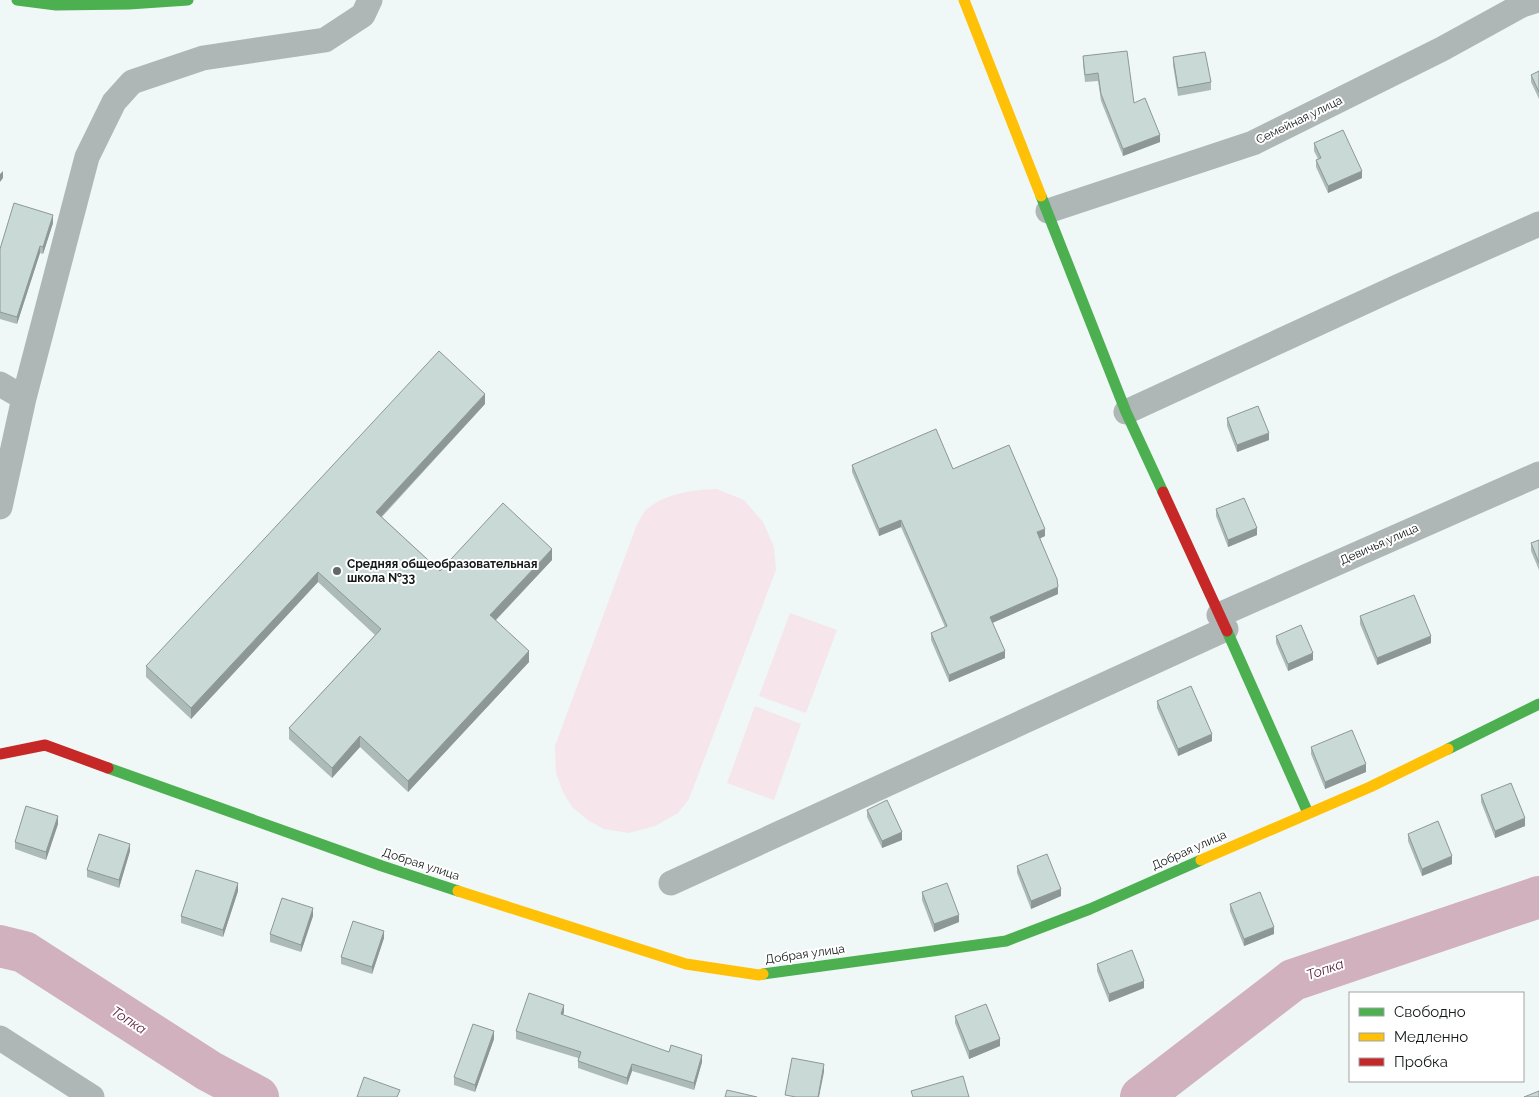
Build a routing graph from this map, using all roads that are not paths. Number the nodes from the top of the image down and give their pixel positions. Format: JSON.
{"nodes":[{"id":1,"x":17,"y":0,"type":"edge"},
{"id":2,"x":188,"y":0,"type":"edge"},
{"id":3,"x":370,"y":0,"type":"edge"},
{"id":4,"x":964,"y":0,"type":"edge"},
{"id":5,"x":1538,"y":0,"type":"edge"},
{"id":6,"x":1048,"y":211,"type":"junction"},
{"id":7,"x":1539,"y":224,"type":"edge"},
{"id":8,"x":0,"y":384,"type":"edge"},
{"id":9,"x":24,"y":398,"type":"junction"},
{"id":10,"x":1126,"y":412,"type":"junction"},
{"id":11,"x":1539,"y":474,"type":"edge"},
{"id":12,"x":0,"y":507,"type":"edge"},
{"id":13,"x":1223,"y":622,"type":"junction"},
{"id":14,"x":1539,"y":704,"type":"edge"},
{"id":15,"x":0,"y":754,"type":"edge"},
{"id":16,"x":1308,"y":813,"type":"junction"},
{"id":17,"x":671,"y":884,"type":"dead end"},
{"id":18,"x":0,"y":1038,"type":"edge"},
{"id":19,"x":92,"y":1097,"type":"edge"}],
"edges":[{"from":1,"to":2,"type":"street"},
{"from":3,"to":9,"type":"street"},
{"from":4,"to":6,"type":"street"},
{"from":5,"to":6,"type":"street","name":"Семейная улица"},
{"from":6,"to":10,"type":"street"},
{"from":7,"to":10,"type":"street"},
{"from":8,"to":9,"type":"street"},
{"from":9,"to":12,"type":"street"},
{"from":10,"to":13,"type":"street"},
{"from":11,"to":13,"type":"street","name":"Девичья улица"},
{"from":13,"to":16,"type":"street"},
{"from":13,"to":17,"type":"street","name":"Девичья улица"},
{"from":14,"to":16,"type":"street","name":"Добрая улица"},
{"from":15,"to":16,"type":"street","name":"Добрая улица"},
{"from":18,"to":19,"type":"street"}]}
